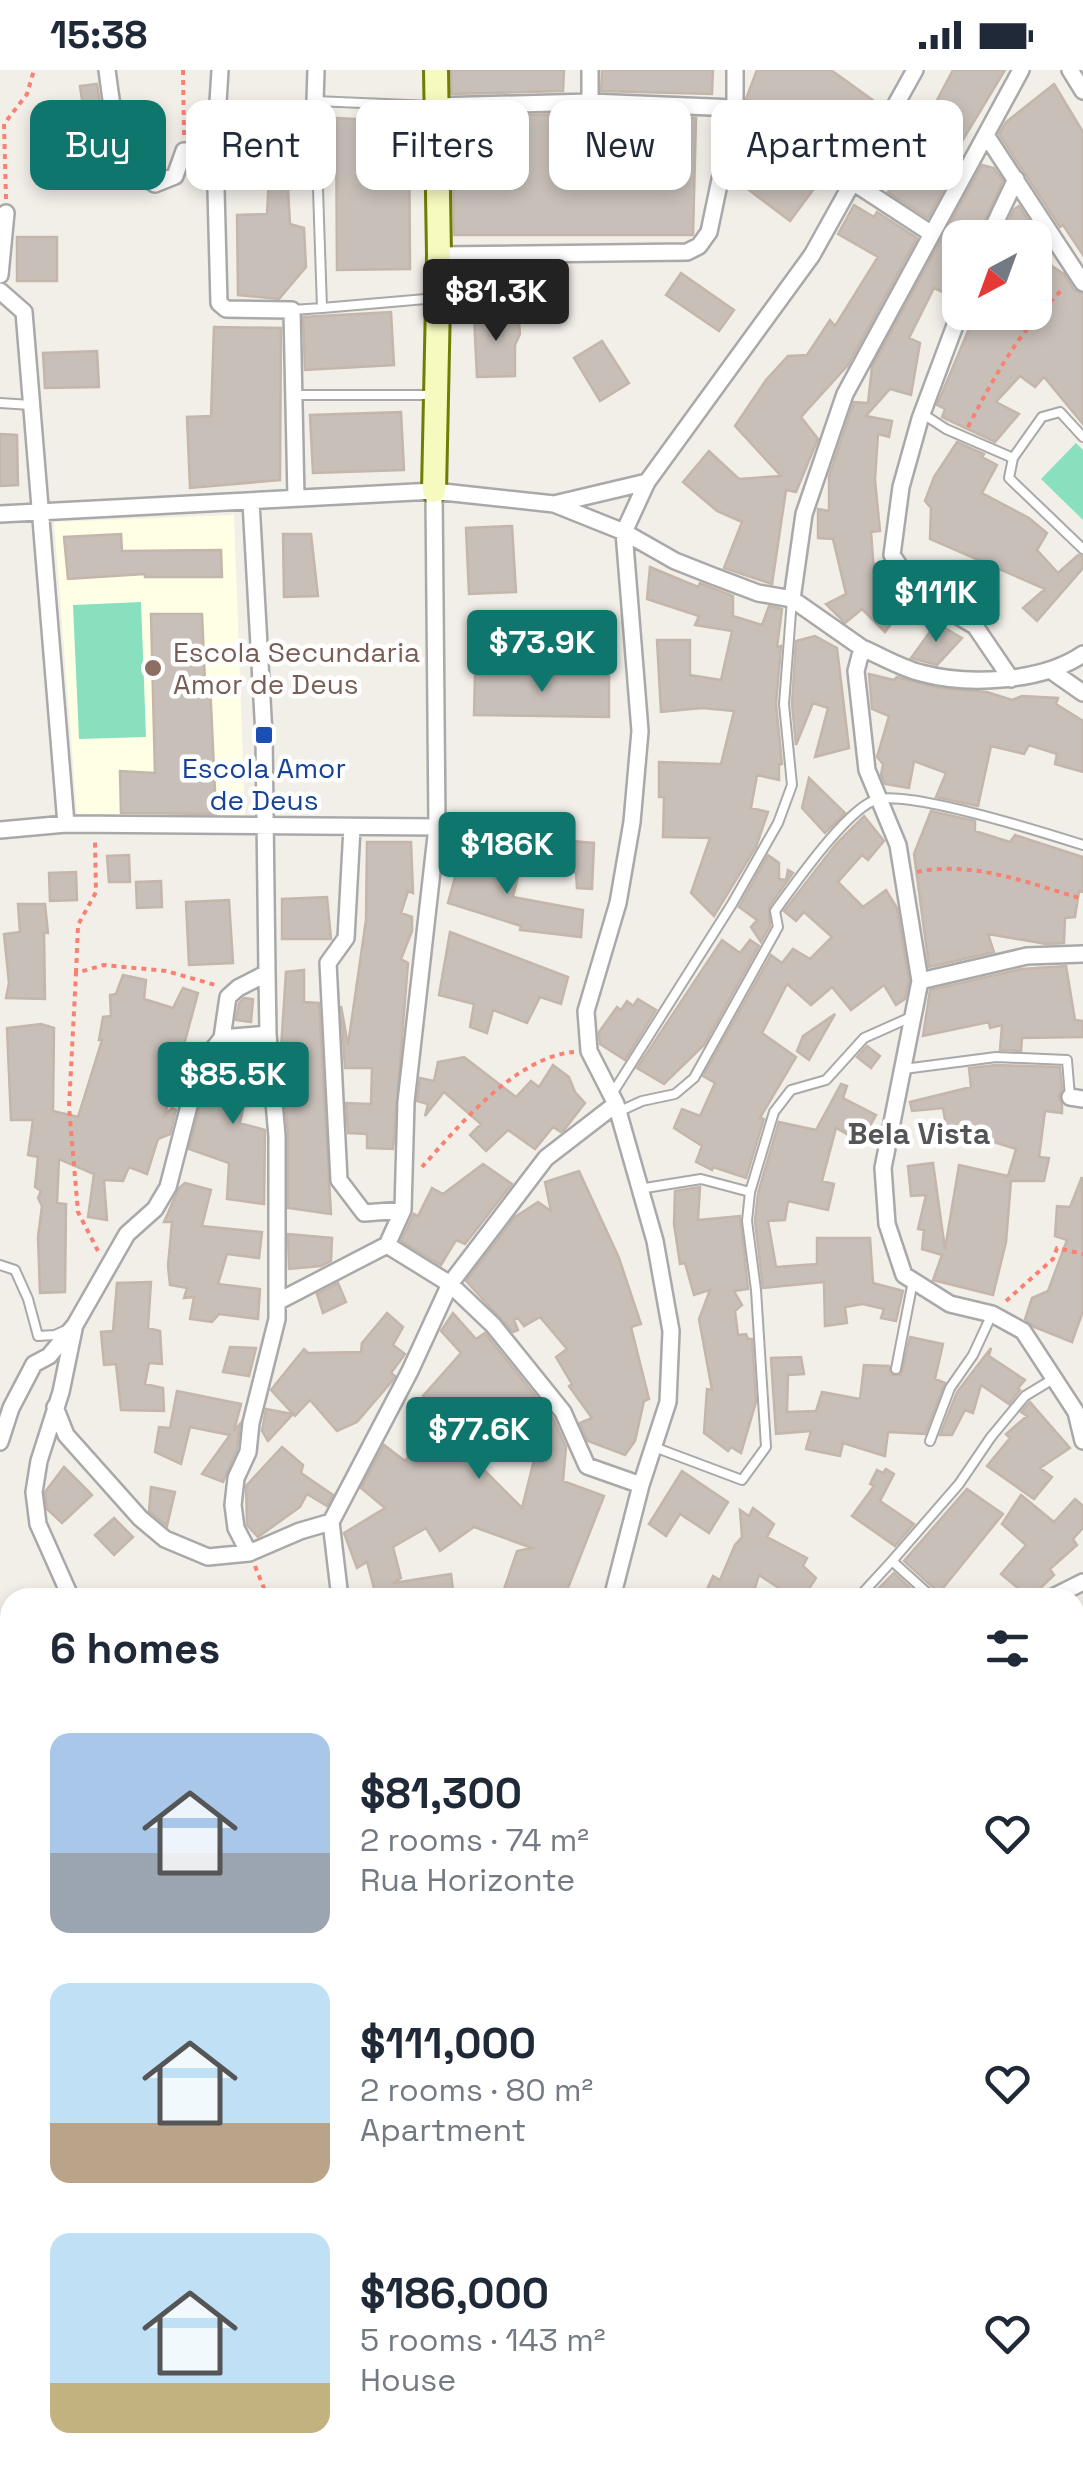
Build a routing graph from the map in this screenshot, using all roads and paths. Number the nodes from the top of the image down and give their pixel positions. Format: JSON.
{"nodes":[{"id":1,"x":34,"y":70,"type":"edge"},
{"id":2,"x":107,"y":70,"type":"edge"},
{"id":3,"x":183,"y":70,"type":"edge"},
{"id":4,"x":220,"y":70,"type":"edge"},
{"id":5,"x":316,"y":70,"type":"edge"},
{"id":6,"x":436,"y":70,"type":"edge"},
{"id":7,"x":590,"y":70,"type":"edge"},
{"id":8,"x":734,"y":70,"type":"edge"},
{"id":9,"x":915,"y":70,"type":"edge"},
{"id":10,"x":1021,"y":70,"type":"edge"},
{"id":11,"x":1070,"y":70,"type":"edge"},
{"id":12,"x":1083,"y":91,"type":"edge"},
{"id":13,"x":218,"y":100,"type":"edge"},
{"id":14,"x":316,"y":100,"type":"edge"},
{"id":15,"x":436,"y":100,"type":"edge"},
{"id":16,"x":590,"y":100,"type":"edge"},
{"id":17,"x":735,"y":100,"type":"edge"},
{"id":18,"x":899,"y":100,"type":"edge"},
{"id":19,"x":986,"y":136,"type":"junction"},
{"id":20,"x":184,"y":151,"type":"joint"},
{"id":21,"x":1016,"y":179,"type":"junction"},
{"id":22,"x":216,"y":190,"type":"edge"},
{"id":23,"x":319,"y":190,"type":"edge"},
{"id":24,"x":438,"y":190,"type":"edge"},
{"id":25,"x":718,"y":190,"type":"edge"},
{"id":26,"x":850,"y":190,"type":"edge"},
{"id":27,"x":865,"y":190,"type":"edge"},
{"id":28,"x":6,"y":213,"type":"joint"},
{"id":29,"x":997,"y":220,"type":"edge"},
{"id":30,"x":932,"y":234,"type":"junction"},
{"id":31,"x":439,"y":255,"type":"junction"},
{"id":32,"x":0,"y":275,"type":"edge"},
{"id":33,"x":1080,"y":279,"type":"edge"},
{"id":34,"x":0,"y":291,"type":"edge"},
{"id":35,"x":438,"y":298,"type":"junction"},
{"id":36,"x":322,"y":308,"type":"junction"},
{"id":37,"x":292,"y":310,"type":"junction"},
{"id":38,"x":953,"y":330,"type":"edge"},
{"id":39,"x":294,"y":395,"type":"junction"},
{"id":40,"x":436,"y":395,"type":"junction"},
{"id":41,"x":0,"y":403,"type":"edge"},
{"id":42,"x":31,"y":405,"type":"junction"},
{"id":43,"x":922,"y":413,"type":"junction"},
{"id":44,"x":963,"y":435,"type":"junction"},
{"id":45,"x":1083,"y":437,"type":"edge"},
{"id":46,"x":1013,"y":458,"type":"junction"},
{"id":47,"x":647,"y":482,"type":"junction"},
{"id":48,"x":434,"y":491,"type":"junction"},
{"id":49,"x":296,"y":498,"type":"junction"},
{"id":50,"x":251,"y":502,"type":"junction"},
{"id":51,"x":554,"y":504,"type":"junction"},
{"id":52,"x":40,"y":512,"type":"junction"},
{"id":53,"x":0,"y":514,"type":"edge"},
{"id":54,"x":624,"y":532,"type":"junction"},
{"id":55,"x":1083,"y":549,"type":"edge"},
{"id":56,"x":792,"y":599,"type":"junction"},
{"id":57,"x":862,"y":648,"type":"junction"},
{"id":58,"x":1083,"y":654,"type":"edge"},
{"id":59,"x":1053,"y":672,"type":"junction"},
{"id":60,"x":1010,"y":679,"type":"junction"},
{"id":61,"x":1083,"y":692,"type":"edge"},
{"id":62,"x":878,"y":798,"type":"junction"},
{"id":63,"x":66,"y":824,"type":"junction"},
{"id":64,"x":94,"y":824,"type":"junction"},
{"id":65,"x":264,"y":824,"type":"junction"},
{"id":66,"x":437,"y":826,"type":"junction"},
{"id":67,"x":352,"y":828,"type":"junction"},
{"id":68,"x":0,"y":830,"type":"edge"},
{"id":69,"x":1083,"y":845,"type":"edge"},
{"id":70,"x":903,"y":875,"type":"junction"},
{"id":71,"x":1083,"y":899,"type":"edge"},
{"id":72,"x":1083,"y":954,"type":"edge"},
{"id":73,"x":76,"y":972,"type":"junction"},
{"id":74,"x":267,"y":973,"type":"junction"},
{"id":75,"x":920,"y":981,"type":"junction"},
{"id":76,"x":238,"y":988,"type":"junction"},
{"id":77,"x":910,"y":1017,"type":"junction"},
{"id":78,"x":268,"y":1034,"type":"junction"},
{"id":79,"x":222,"y":1038,"type":"junction"},
{"id":80,"x":589,"y":1051,"type":"junction"},
{"id":81,"x":902,"y":1070,"type":"junction"},
{"id":82,"x":1076,"y":1098,"type":"edge"},
{"id":83,"x":615,"y":1104,"type":"junction"},
{"id":84,"x":422,"y":1168,"type":"dead end"},
{"id":85,"x":639,"y":1189,"type":"junction"},
{"id":86,"x":750,"y":1192,"type":"junction"},
{"id":87,"x":403,"y":1210,"type":"junction"},
{"id":88,"x":387,"y":1246,"type":"junction"},
{"id":89,"x":1083,"y":1254,"type":"edge"},
{"id":90,"x":0,"y":1265,"type":"edge"},
{"id":91,"x":106,"y":1269,"type":"junction"},
{"id":92,"x":913,"y":1281,"type":"junction"},
{"id":93,"x":450,"y":1284,"type":"junction"},
{"id":94,"x":277,"y":1302,"type":"junction"},
{"id":95,"x":992,"y":1314,"type":"junction"},
{"id":96,"x":75,"y":1325,"type":"junction"},
{"id":97,"x":896,"y":1368,"type":"dead end"},
{"id":98,"x":1054,"y":1378,"type":"junction"},
{"id":99,"x":55,"y":1408,"type":"junction"},
{"id":100,"x":930,"y":1440,"type":"dead end"},
{"id":101,"x":1083,"y":1441,"type":"edge"},
{"id":102,"x":0,"y":1442,"type":"edge"},
{"id":103,"x":654,"y":1447,"type":"junction"},
{"id":104,"x":641,"y":1485,"type":"junction"},
{"id":105,"x":330,"y":1522,"type":"junction"},
{"id":106,"x":248,"y":1553,"type":"junction"},
{"id":107,"x":892,"y":1561,"type":"junction"},
{"id":108,"x":67,"y":1588,"type":"edge"},
{"id":109,"x":264,"y":1588,"type":"edge"},
{"id":110,"x":339,"y":1588,"type":"edge"},
{"id":111,"x":615,"y":1588,"type":"edge"},
{"id":112,"x":867,"y":1588,"type":"edge"},
{"id":113,"x":922,"y":1588,"type":"edge"}],
"edges":[{"from":1,"to":28,"type":"path"},
{"from":2,"to":20,"type":"street"},
{"from":3,"to":20,"type":"path"},
{"from":4,"to":13,"type":"street"},
{"from":5,"to":14,"type":"street"},
{"from":6,"to":15,"type":"street"},
{"from":7,"to":16,"type":"street"},
{"from":8,"to":17,"type":"street"},
{"from":9,"to":18,"type":"street"},
{"from":10,"to":19,"type":"street"},
{"from":11,"to":12,"type":"street"},
{"from":19,"to":21,"type":"street"},
{"from":19,"to":30,"type":"street"},
{"from":21,"to":29,"type":"street"},
{"from":21,"to":33,"type":"street"},
{"from":22,"to":37,"type":"street"},
{"from":23,"to":36,"type":"lane"},
{"from":24,"to":31,"type":"street"},
{"from":25,"to":31,"type":"street"},
{"from":26,"to":47,"type":"street"},
{"from":27,"to":30,"type":"street"},
{"from":28,"to":32,"type":"street"},
{"from":30,"to":56,"type":"street"},
{"from":31,"to":35,"type":"street"},
{"from":33,"to":44,"type":"path"},
{"from":34,"to":42,"type":"street"},
{"from":35,"to":36,"type":"lane"},
{"from":35,"to":40,"type":"street"},
{"from":36,"to":37,"type":"lane"},
{"from":37,"to":39,"type":"street"},
{"from":38,"to":43,"type":"street"},
{"from":39,"to":40,"type":"lane"},
{"from":39,"to":49,"type":"street"},
{"from":40,"to":48,"type":"street"},
{"from":41,"to":42,"type":"lane"},
{"from":42,"to":52,"type":"street"},
{"from":43,"to":44,"type":"lane"},
{"from":43,"to":60,"type":"street"},
{"from":44,"to":46,"type":"lane"},
{"from":45,"to":46,"type":"lane"},
{"from":46,"to":55,"type":"lane"},
{"from":47,"to":51,"type":"street"},
{"from":47,"to":54,"type":"street"},
{"from":48,"to":49,"type":"street"},
{"from":48,"to":51,"type":"street"},
{"from":48,"to":66,"type":"street"},
{"from":49,"to":50,"type":"street"},
{"from":50,"to":52,"type":"street"},
{"from":50,"to":65,"type":"street"},
{"from":51,"to":54,"type":"street"},
{"from":52,"to":53,"type":"street"},
{"from":52,"to":63,"type":"street"},
{"from":54,"to":56,"type":"street"},
{"from":54,"to":80,"type":"street"},
{"from":56,"to":57,"type":"street"},
{"from":56,"to":83,"type":"lane"},
{"from":57,"to":60,"type":"street"},
{"from":57,"to":62,"type":"street"},
{"from":58,"to":59,"type":"street"},
{"from":59,"to":60,"type":"street"},
{"from":59,"to":61,"type":"street"},
{"from":62,"to":69,"type":"lane"},
{"from":62,"to":70,"type":"street"},
{"from":62,"to":83,"type":"lane"},
{"from":63,"to":64,"type":"street"},
{"from":63,"to":68,"type":"street"},
{"from":64,"to":65,"type":"street"},
{"from":64,"to":73,"type":"path"},
{"from":65,"to":67,"type":"street"},
{"from":65,"to":74,"type":"street"},
{"from":66,"to":67,"type":"street"},
{"from":66,"to":87,"type":"street"},
{"from":67,"to":87,"type":"street"},
{"from":70,"to":71,"type":"path"},
{"from":70,"to":75,"type":"street"},
{"from":72,"to":75,"type":"street"},
{"from":73,"to":76,"type":"path"},
{"from":73,"to":91,"type":"path"},
{"from":74,"to":76,"type":"street"},
{"from":74,"to":78,"type":"street"},
{"from":75,"to":77,"type":"street"},
{"from":76,"to":79,"type":"street"},
{"from":77,"to":81,"type":"street"},
{"from":77,"to":86,"type":"lane"},
{"from":78,"to":79,"type":"street"},
{"from":78,"to":94,"type":"street"},
{"from":79,"to":91,"type":"street"},
{"from":80,"to":83,"type":"street"},
{"from":80,"to":84,"type":"path"},
{"from":81,"to":82,"type":"lane"},
{"from":81,"to":92,"type":"street"},
{"from":83,"to":85,"type":"street"},
{"from":83,"to":93,"type":"street"},
{"from":85,"to":86,"type":"lane"},
{"from":85,"to":103,"type":"street"},
{"from":86,"to":103,"type":"lane"},
{"from":87,"to":88,"type":"street"},
{"from":88,"to":93,"type":"street"},
{"from":88,"to":94,"type":"street"},
{"from":89,"to":95,"type":"path"},
{"from":90,"to":96,"type":"lane"},
{"from":91,"to":96,"type":"street"},
{"from":92,"to":95,"type":"street"},
{"from":92,"to":97,"type":"lane"},
{"from":93,"to":104,"type":"street"},
{"from":93,"to":105,"type":"street"},
{"from":94,"to":106,"type":"street"},
{"from":95,"to":98,"type":"street"},
{"from":95,"to":100,"type":"lane"},
{"from":96,"to":99,"type":"street"},
{"from":96,"to":102,"type":"street"},
{"from":98,"to":101,"type":"street"},
{"from":98,"to":107,"type":"lane"},
{"from":99,"to":106,"type":"street"},
{"from":99,"to":108,"type":"street"},
{"from":103,"to":104,"type":"street"},
{"from":104,"to":111,"type":"street"},
{"from":105,"to":106,"type":"street"},
{"from":105,"to":110,"type":"street"},
{"from":106,"to":109,"type":"path"},
{"from":107,"to":112,"type":"lane"},
{"from":107,"to":113,"type":"lane"}]}
